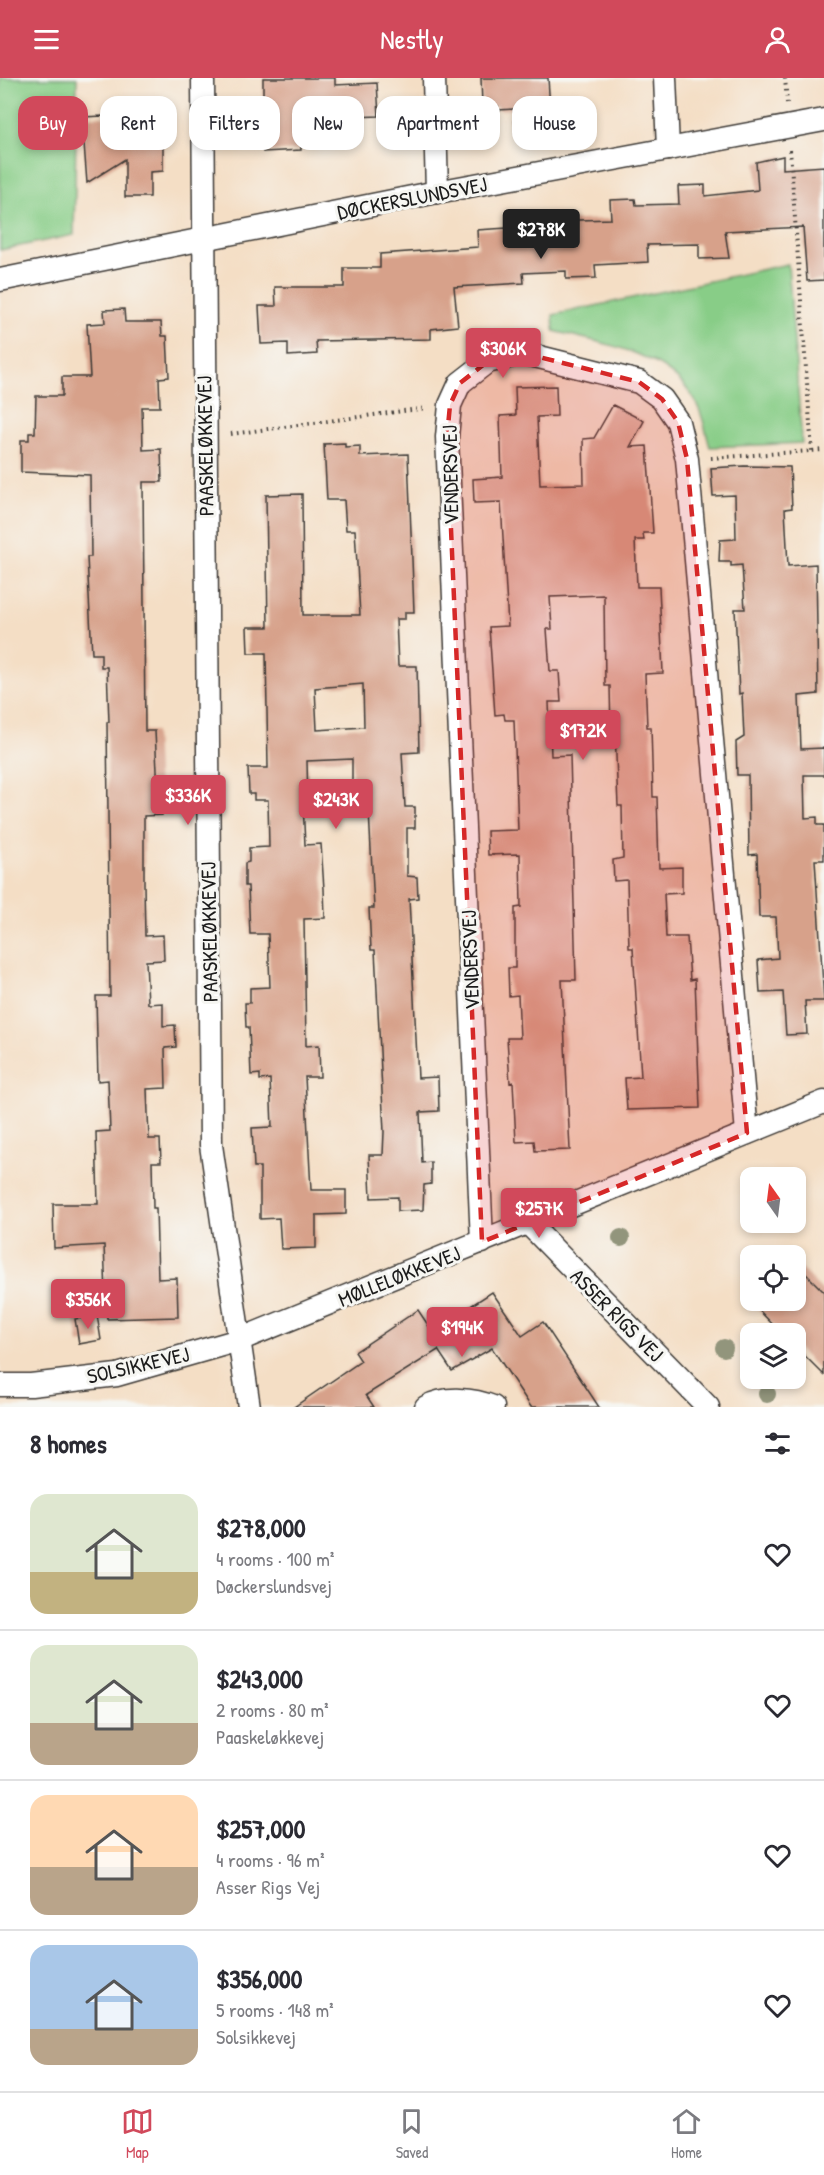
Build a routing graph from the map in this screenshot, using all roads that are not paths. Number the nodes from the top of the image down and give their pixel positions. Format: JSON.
{"nodes":[{"id":1,"x":203,"y":78,"type":"edge"},
{"id":2,"x":434,"y":78,"type":"edge"},
{"id":3,"x":665,"y":78,"type":"edge"},
{"id":4,"x":824,"y":120,"type":"edge"},
{"id":5,"x":668,"y":149,"type":"junction"},
{"id":6,"x":437,"y":192,"type":"junction"},
{"id":7,"x":203,"y":239,"type":"junction"},
{"id":8,"x":0,"y":280,"type":"edge"},
{"id":9,"x":824,"y":1102,"type":"edge"},
{"id":10,"x":747,"y":1132,"type":"junction"},
{"id":11,"x":527,"y":1222,"type":"junction"},
{"id":12,"x":482,"y":1242,"type":"junction"},
{"id":13,"x":239,"y":1340,"type":"junction"},
{"id":14,"x":0,"y":1385,"type":"edge"},
{"id":15,"x":249,"y":1407,"type":"edge"},
{"id":16,"x":426,"y":1407,"type":"edge"},
{"id":17,"x":493,"y":1407,"type":"edge"},
{"id":18,"x":708,"y":1407,"type":"edge"}],
"edges":[{"from":1,"to":7,"type":"street","name":"PAASKELØKKEVEJ"},
{"from":2,"to":6,"type":"street"},
{"from":3,"to":5,"type":"street"},
{"from":4,"to":5,"type":"street","name":"DØCKERSLUNDSVEJ"},
{"from":5,"to":6,"type":"street","name":"DØCKERSLUNDSVEJ"},
{"from":6,"to":7,"type":"street","name":"DØCKERSLUNDSVEJ"},
{"from":7,"to":8,"type":"street","name":"DØCKERSLUNDSVEJ"},
{"from":7,"to":13,"type":"street","name":"PAASKELØKKEVEJ"},
{"from":9,"to":10,"type":"street","name":"MØLLELØKKEVEJ"},
{"from":10,"to":11,"type":"street","name":"MØLLELØKKEVEJ"},
{"from":10,"to":12,"type":"street","name":"VENDERSVEJ"},
{"from":11,"to":12,"type":"street","name":"MØLLELØKKEVEJ"},
{"from":11,"to":18,"type":"street","name":"ASSER RIGS VEJ"},
{"from":12,"to":13,"type":"street","name":"MØLLELØKKEVEJ"},
{"from":13,"to":14,"type":"street","name":"SOLSIKKEVEJ"},
{"from":13,"to":15,"type":"street","name":"PAASKELØKKEVEJ"},
{"from":16,"to":17,"type":"street"}]}
